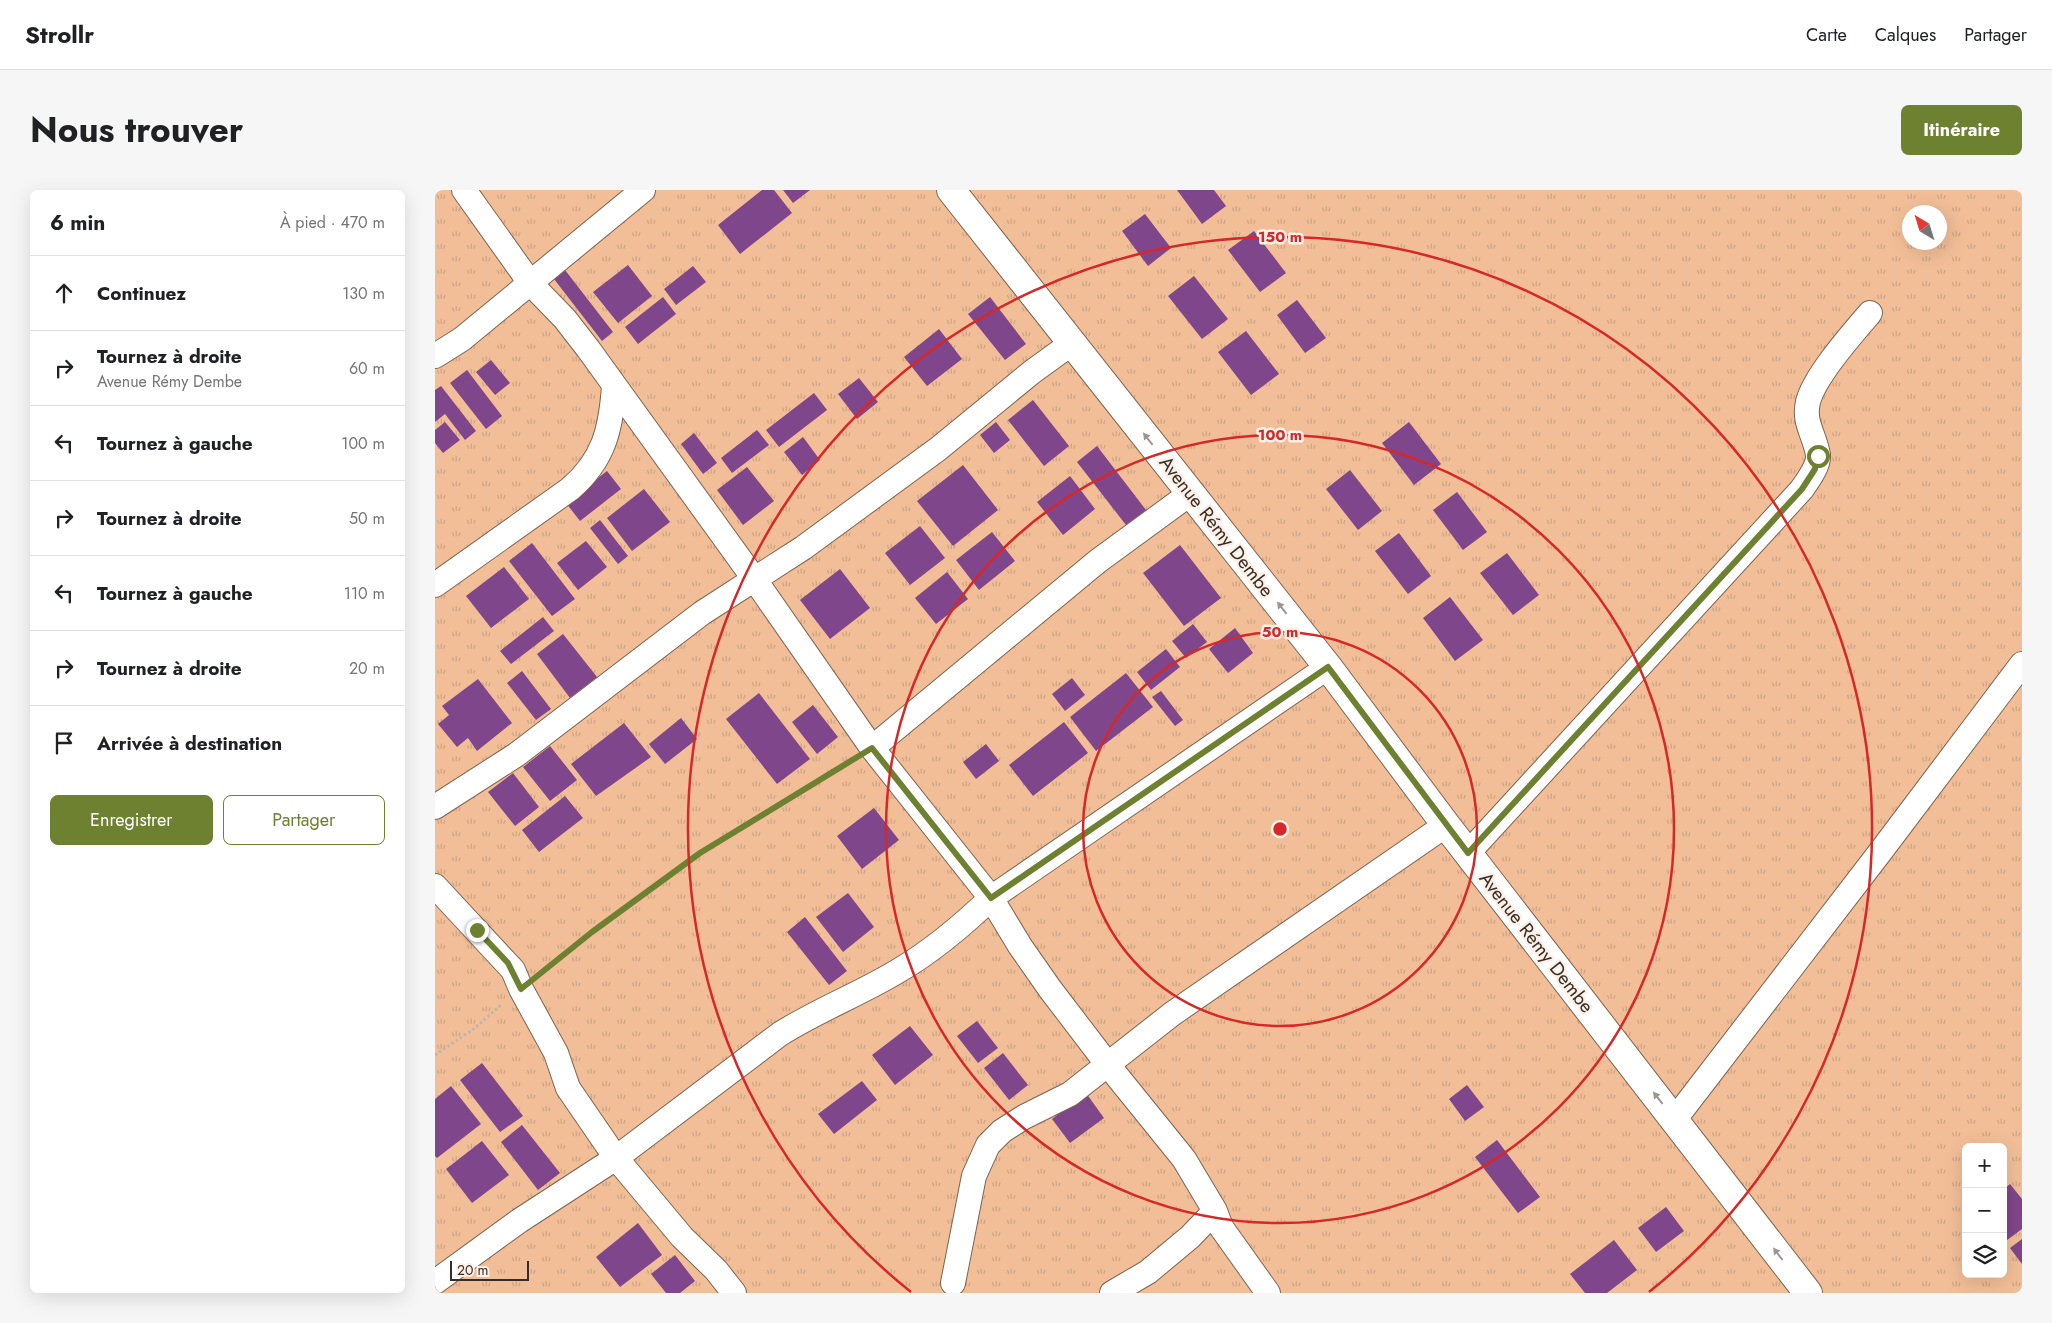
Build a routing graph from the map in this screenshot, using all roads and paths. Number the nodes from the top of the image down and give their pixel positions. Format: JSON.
{"nodes":[{"id":1,"x":464,"y":190,"type":"edge"},
{"id":2,"x":643,"y":190,"type":"edge"},
{"id":3,"x":951,"y":190,"type":"edge"},
{"id":4,"x":531,"y":284,"type":"junction"},
{"id":5,"x":1870,"y":313,"type":"dead end"},
{"id":6,"x":1072,"y":343,"type":"junction"},
{"id":7,"x":435,"y":356,"type":"edge"},
{"id":8,"x":614,"y":386,"type":"junction"},
{"id":9,"x":1191,"y":494,"type":"junction"},
{"id":10,"x":755,"y":580,"type":"junction"},
{"id":11,"x":435,"y":585,"type":"edge"},
{"id":12,"x":2022,"y":664,"type":"edge"},
{"id":13,"x":1328,"y":667,"type":"junction"},
{"id":14,"x":872,"y":748,"type":"junction"},
{"id":15,"x":435,"y":807,"type":"edge"},
{"id":16,"x":1446,"y":825,"type":"junction"},
{"id":17,"x":1468,"y":853,"type":"junction"},
{"id":18,"x":435,"y":886,"type":"edge"},
{"id":19,"x":991,"y":898,"type":"junction"},
{"id":20,"x":521,"y":989,"type":"junction"},
{"id":21,"x":435,"y":1055,"type":"edge"},
{"id":22,"x":1108,"y":1066,"type":"junction"},
{"id":23,"x":1675,"y":1119,"type":"junction"},
{"id":24,"x":616,"y":1158,"type":"junction"},
{"id":25,"x":1215,"y":1211,"type":"junction"},
{"id":26,"x":435,"y":1282,"type":"edge"},
{"id":27,"x":953,"y":1283,"type":"dead end"},
{"id":28,"x":1799,"y":1290,"type":"edge"},
{"id":29,"x":734,"y":1293,"type":"edge"},
{"id":30,"x":1112,"y":1293,"type":"edge"},
{"id":31,"x":1268,"y":1293,"type":"edge"}],
"edges":[{"from":1,"to":4,"type":"street"},
{"from":2,"to":4,"type":"street"},
{"from":3,"to":6,"type":"street","name":"Avenue Rémy Dembe"},
{"from":4,"to":7,"type":"street"},
{"from":4,"to":8,"type":"street"},
{"from":5,"to":17,"type":"street"},
{"from":9,"to":6,"type":"street","name":"Avenue Rémy Dembe","one_way":true},
{"from":6,"to":10,"type":"street"},
{"from":8,"to":10,"type":"street"},
{"from":8,"to":11,"type":"street"},
{"from":13,"to":9,"type":"street","name":"Avenue Rémy Dembe","one_way":true},
{"from":9,"to":14,"type":"street"},
{"from":10,"to":14,"type":"street"},
{"from":10,"to":15,"type":"street"},
{"from":12,"to":23,"type":"street"},
{"from":13,"to":16,"type":"street","name":"Avenue Rémy Dembe"},
{"from":13,"to":19,"type":"street"},
{"from":14,"to":19,"type":"street"},
{"from":14,"to":20,"type":"path"},
{"from":16,"to":17,"type":"street","name":"Avenue Rémy Dembe"},
{"from":16,"to":22,"type":"street"},
{"from":23,"to":17,"type":"street","name":"Avenue Rémy Dembe","one_way":true},
{"from":18,"to":20,"type":"street"},
{"from":19,"to":22,"type":"street"},
{"from":19,"to":24,"type":"street"},
{"from":20,"to":21,"type":"path"},
{"from":20,"to":24,"type":"street"},
{"from":22,"to":25,"type":"street"},
{"from":22,"to":27,"type":"street"},
{"from":28,"to":23,"type":"street","name":"Avenue Rémy Dembe","one_way":true},
{"from":24,"to":26,"type":"street"},
{"from":24,"to":29,"type":"street"},
{"from":25,"to":30,"type":"street"},
{"from":25,"to":31,"type":"street"}]}
